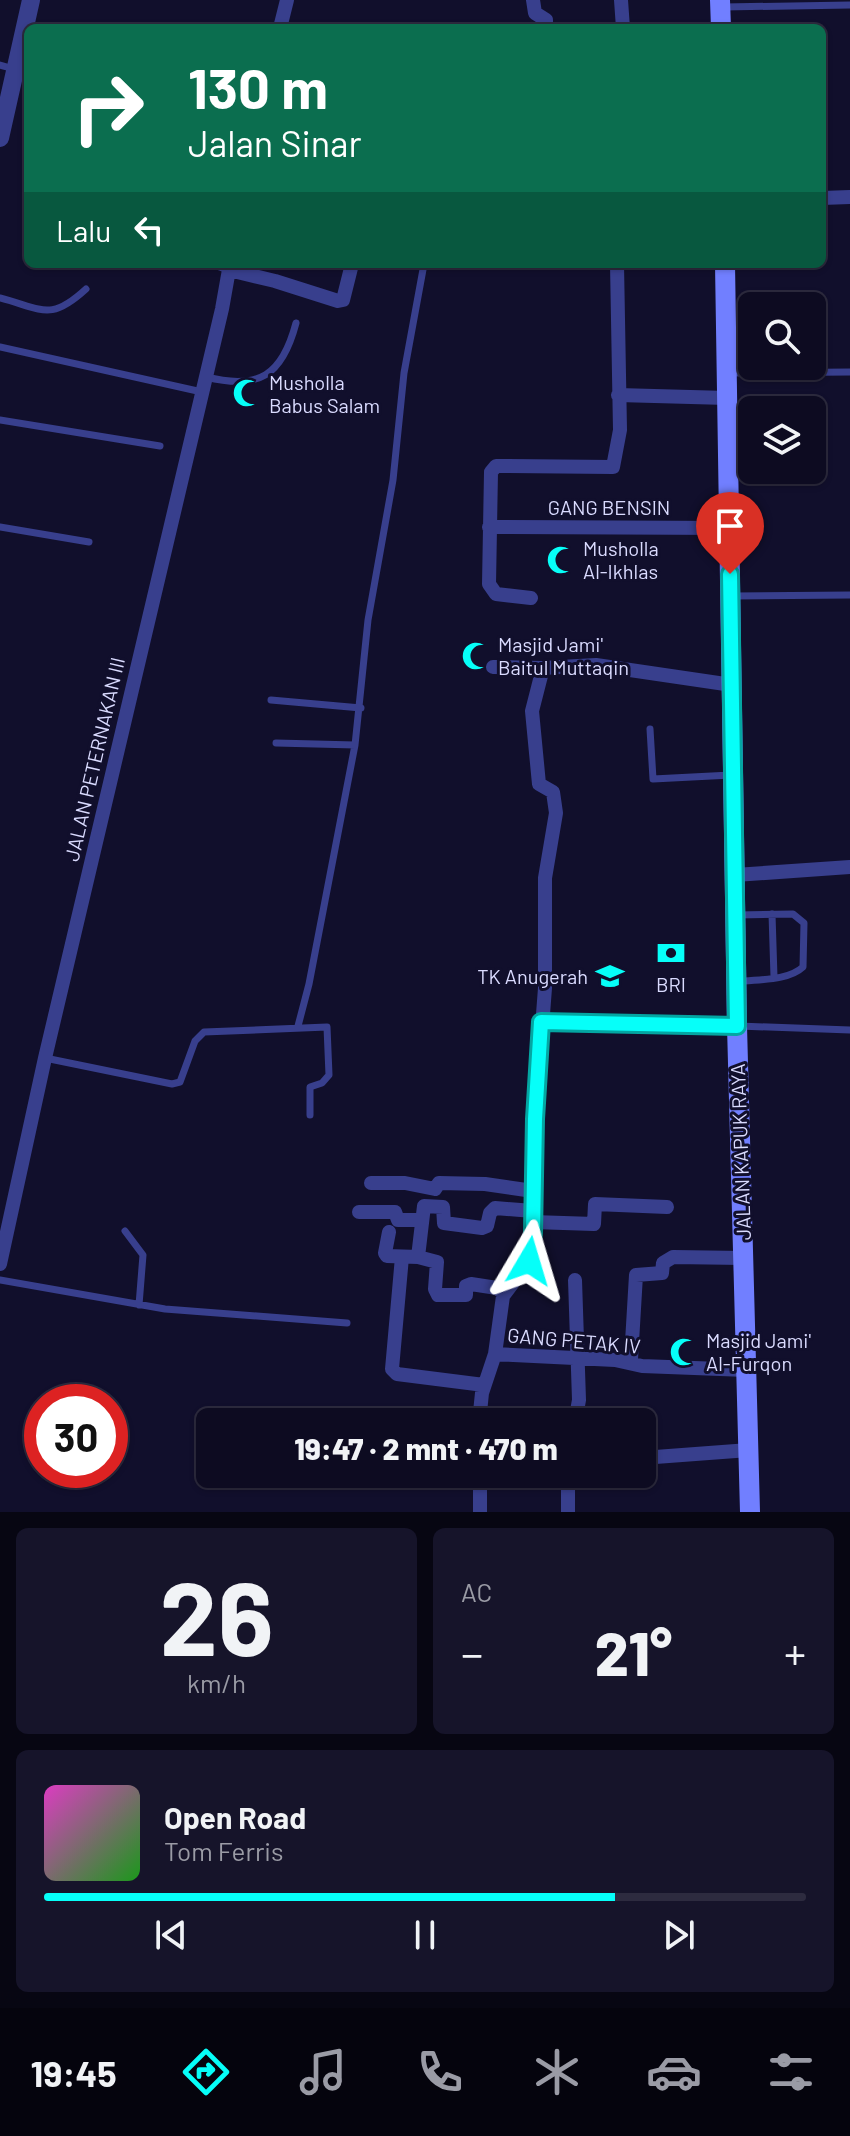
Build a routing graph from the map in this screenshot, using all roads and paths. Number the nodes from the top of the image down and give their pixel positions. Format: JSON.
{"nodes":[{"id":1,"x":31,"y":0,"type":"edge"},
{"id":2,"x":287,"y":0,"type":"edge"},
{"id":3,"x":533,"y":0,"type":"edge"},
{"id":4,"x":621,"y":0,"type":"edge"},
{"id":5,"x":720,"y":3,"type":"edge"},
{"id":6,"x":850,"y":5,"type":"edge"},
{"id":7,"x":281,"y":24,"type":"edge"},
{"id":8,"x":546,"y":24,"type":"edge"},
{"id":9,"x":623,"y":24,"type":"edge"},
{"id":10,"x":721,"y":24,"type":"edge"},
{"id":11,"x":8,"y":67,"type":"edge"},
{"id":12,"x":0,"y":138,"type":"edge"},
{"id":13,"x":850,"y":197,"type":"edge"},
{"id":14,"x":826,"y":198,"type":"edge"},
{"id":15,"x":229,"y":268,"type":"edge"},
{"id":16,"x":232,"y":268,"type":"edge"},
{"id":17,"x":351,"y":268,"type":"edge"},
{"id":18,"x":423,"y":268,"type":"edge"},
{"id":19,"x":617,"y":268,"type":"edge"},
{"id":20,"x":725,"y":268,"type":"edge"},
{"id":21,"x":86,"y":289,"type":"dead end"},
{"id":22,"x":0,"y":298,"type":"edge"},
{"id":23,"x":296,"y":323,"type":"dead end"},
{"id":24,"x":0,"y":347,"type":"edge"},
{"id":25,"x":850,"y":372,"type":"edge"},
{"id":26,"x":727,"y":373,"type":"junction"},
{"id":27,"x":204,"y":384,"type":"junction"},
{"id":28,"x":618,"y":395,"type":"junction"},
{"id":29,"x":727,"y":404,"type":"junction"},
{"id":30,"x":738,"y":405,"type":"edge"},
{"id":31,"x":0,"y":420,"type":"edge"},
{"id":32,"x":160,"y":446,"type":"dead end"},
{"id":33,"x":0,"y":527,"type":"edge"},
{"id":34,"x":489,"y":527,"type":"junction"},
{"id":35,"x":729,"y":528,"type":"junction"},
{"id":36,"x":89,"y":542,"type":"dead end"},
{"id":37,"x":850,"y":595,"type":"edge"},
{"id":38,"x":730,"y":597,"type":"junction"},
{"id":39,"x":531,"y":598,"type":"dead end"},
{"id":40,"x":493,"y":667,"type":"dead end"},
{"id":41,"x":543,"y":668,"type":"junction"},
{"id":42,"x":732,"y":685,"type":"junction"},
{"id":43,"x":271,"y":700,"type":"dead end"},
{"id":44,"x":361,"y":708,"type":"junction"},
{"id":45,"x":650,"y":729,"type":"dead end"},
{"id":46,"x":276,"y":743,"type":"dead end"},
{"id":47,"x":355,"y":745,"type":"junction"},
{"id":48,"x":733,"y":775,"type":"junction"},
{"id":49,"x":850,"y":867,"type":"edge"},
{"id":50,"x":735,"y":875,"type":"junction"},
{"id":51,"x":772,"y":914,"type":"junction"},
{"id":52,"x":735,"y":915,"type":"junction"},
{"id":53,"x":774,"y":977,"type":"junction"},
{"id":54,"x":736,"y":982,"type":"junction"},
{"id":55,"x":541,"y":1022,"type":"junction"},
{"id":56,"x":298,"y":1026,"type":"junction"},
{"id":57,"x":737,"y":1026,"type":"junction"},
{"id":58,"x":850,"y":1030,"type":"edge"},
{"id":59,"x":45,"y":1058,"type":"junction"},
{"id":60,"x":310,"y":1115,"type":"dead end"},
{"id":61,"x":371,"y":1183,"type":"dead end"},
{"id":62,"x":533,"y":1191,"type":"junction"},
{"id":63,"x":667,"y":1207,"type":"dead end"},
{"id":64,"x":359,"y":1212,"type":"dead end"},
{"id":65,"x":533,"y":1217,"type":"junction"},
{"id":66,"x":421,"y":1220,"type":"junction"},
{"id":67,"x":125,"y":1231,"type":"dead end"},
{"id":68,"x":389,"y":1232,"type":"dead end"},
{"id":69,"x":402,"y":1257,"type":"junction"},
{"id":70,"x":418,"y":1257,"type":"junction"},
{"id":71,"x":743,"y":1258,"type":"junction"},
{"id":72,"x":0,"y":1264,"type":"edge"},
{"id":73,"x":0,"y":1280,"type":"edge"},
{"id":74,"x":575,"y":1280,"type":"dead end"},
{"id":75,"x":504,"y":1294,"type":"junction"},
{"id":76,"x":139,"y":1305,"type":"junction"},
{"id":77,"x":347,"y":1323,"type":"dead end"},
{"id":78,"x":495,"y":1354,"type":"junction"},
{"id":79,"x":576,"y":1358,"type":"junction"},
{"id":80,"x":628,"y":1361,"type":"junction"},
{"id":81,"x":746,"y":1370,"type":"junction"},
{"id":82,"x":484,"y":1385,"type":"junction"},
{"id":83,"x":481,"y":1408,"type":"edge"},
{"id":84,"x":578,"y":1408,"type":"edge"},
{"id":85,"x":749,"y":1450,"type":"junction"},
{"id":86,"x":656,"y":1457,"type":"edge"},
{"id":87,"x":480,"y":1488,"type":"edge"},
{"id":88,"x":568,"y":1488,"type":"edge"},
{"id":89,"x":480,"y":1512,"type":"edge"},
{"id":90,"x":568,"y":1512,"type":"edge"},
{"id":91,"x":750,"y":1512,"type":"edge"}],
"edges":[{"from":1,"to":11,"type":"street"},
{"from":2,"to":7,"type":"street"},
{"from":3,"to":8,"type":"street"},
{"from":4,"to":9,"type":"street"},
{"from":5,"to":6,"type":"lane"},
{"from":5,"to":10,"type":"main road"},
{"from":11,"to":12,"type":"street"},
{"from":13,"to":14,"type":"street"},
{"from":15,"to":27,"type":"street","name":"JALAN PETERNAKAN III"},
{"from":16,"to":17,"type":"street"},
{"from":18,"to":44,"type":"lane"},
{"from":19,"to":28,"type":"street"},
{"from":20,"to":26,"type":"main road","name":"JALAN KAPUK RAYA"},
{"from":21,"to":22,"type":"lane"},
{"from":23,"to":27,"type":"lane"},
{"from":24,"to":27,"type":"lane"},
{"from":25,"to":26,"type":"lane"},
{"from":26,"to":29,"type":"main road","name":"JALAN KAPUK RAYA"},
{"from":27,"to":59,"type":"street","name":"JALAN PETERNAKAN III"},
{"from":28,"to":29,"type":"street"},
{"from":28,"to":34,"type":"street"},
{"from":29,"to":30,"type":"lane"},
{"from":29,"to":35,"type":"main road","name":"JALAN KAPUK RAYA"},
{"from":31,"to":32,"type":"lane"},
{"from":33,"to":36,"type":"lane"},
{"from":34,"to":35,"type":"street","name":"GANG BENSIN"},
{"from":34,"to":39,"type":"street"},
{"from":35,"to":38,"type":"main road","name":"JALAN KAPUK RAYA"},
{"from":37,"to":38,"type":"lane"},
{"from":38,"to":42,"type":"main road","name":"JALAN KAPUK RAYA"},
{"from":40,"to":41,"type":"street"},
{"from":41,"to":42,"type":"street"},
{"from":41,"to":55,"type":"street"},
{"from":42,"to":48,"type":"main road","name":"JALAN KAPUK RAYA"},
{"from":43,"to":44,"type":"lane"},
{"from":44,"to":47,"type":"lane"},
{"from":45,"to":48,"type":"lane"},
{"from":46,"to":47,"type":"lane"},
{"from":47,"to":56,"type":"lane"},
{"from":48,"to":50,"type":"main road","name":"JALAN KAPUK RAYA"},
{"from":49,"to":50,"type":"street"},
{"from":50,"to":52,"type":"main road","name":"JALAN KAPUK RAYA"},
{"from":51,"to":52,"type":"lane"},
{"from":51,"to":53,"type":"lane"},
{"from":51,"to":53,"type":"lane"},
{"from":52,"to":54,"type":"main road","name":"JALAN KAPUK RAYA"},
{"from":53,"to":54,"type":"lane"},
{"from":54,"to":57,"type":"main road","name":"JALAN KAPUK RAYA"},
{"from":55,"to":57,"type":"street"},
{"from":55,"to":62,"type":"street"},
{"from":56,"to":59,"type":"lane"},
{"from":56,"to":60,"type":"lane"},
{"from":57,"to":58,"type":"lane"},
{"from":57,"to":71,"type":"main road","name":"JALAN KAPUK RAYA"},
{"from":59,"to":72,"type":"street","name":"JALAN PETERNAKAN III"},
{"from":61,"to":62,"type":"street"},
{"from":62,"to":65,"type":"street"},
{"from":63,"to":65,"type":"street"},
{"from":64,"to":66,"type":"street"},
{"from":65,"to":66,"type":"street"},
{"from":65,"to":75,"type":"street"},
{"from":66,"to":70,"type":"street"},
{"from":67,"to":76,"type":"lane"},
{"from":68,"to":69,"type":"street"},
{"from":69,"to":70,"type":"street"},
{"from":69,"to":82,"type":"street"},
{"from":70,"to":75,"type":"street"},
{"from":71,"to":80,"type":"street"},
{"from":71,"to":81,"type":"main road","name":"JALAN KAPUK RAYA"},
{"from":73,"to":76,"type":"lane"},
{"from":74,"to":79,"type":"street"},
{"from":75,"to":78,"type":"street"},
{"from":76,"to":77,"type":"lane"},
{"from":78,"to":79,"type":"street","name":"GANG PETAK IV"},
{"from":78,"to":82,"type":"street"},
{"from":79,"to":80,"type":"street","name":"GANG PETAK IV"},
{"from":79,"to":84,"type":"street"},
{"from":80,"to":81,"type":"street","name":"GANG PETAK IV"},
{"from":81,"to":85,"type":"main road","name":"JALAN KAPUK RAYA"},
{"from":82,"to":83,"type":"street"},
{"from":85,"to":86,"type":"street"},
{"from":85,"to":91,"type":"main road","name":"JALAN KAPUK RAYA"},
{"from":87,"to":89,"type":"street"},
{"from":88,"to":90,"type":"street"}]}
